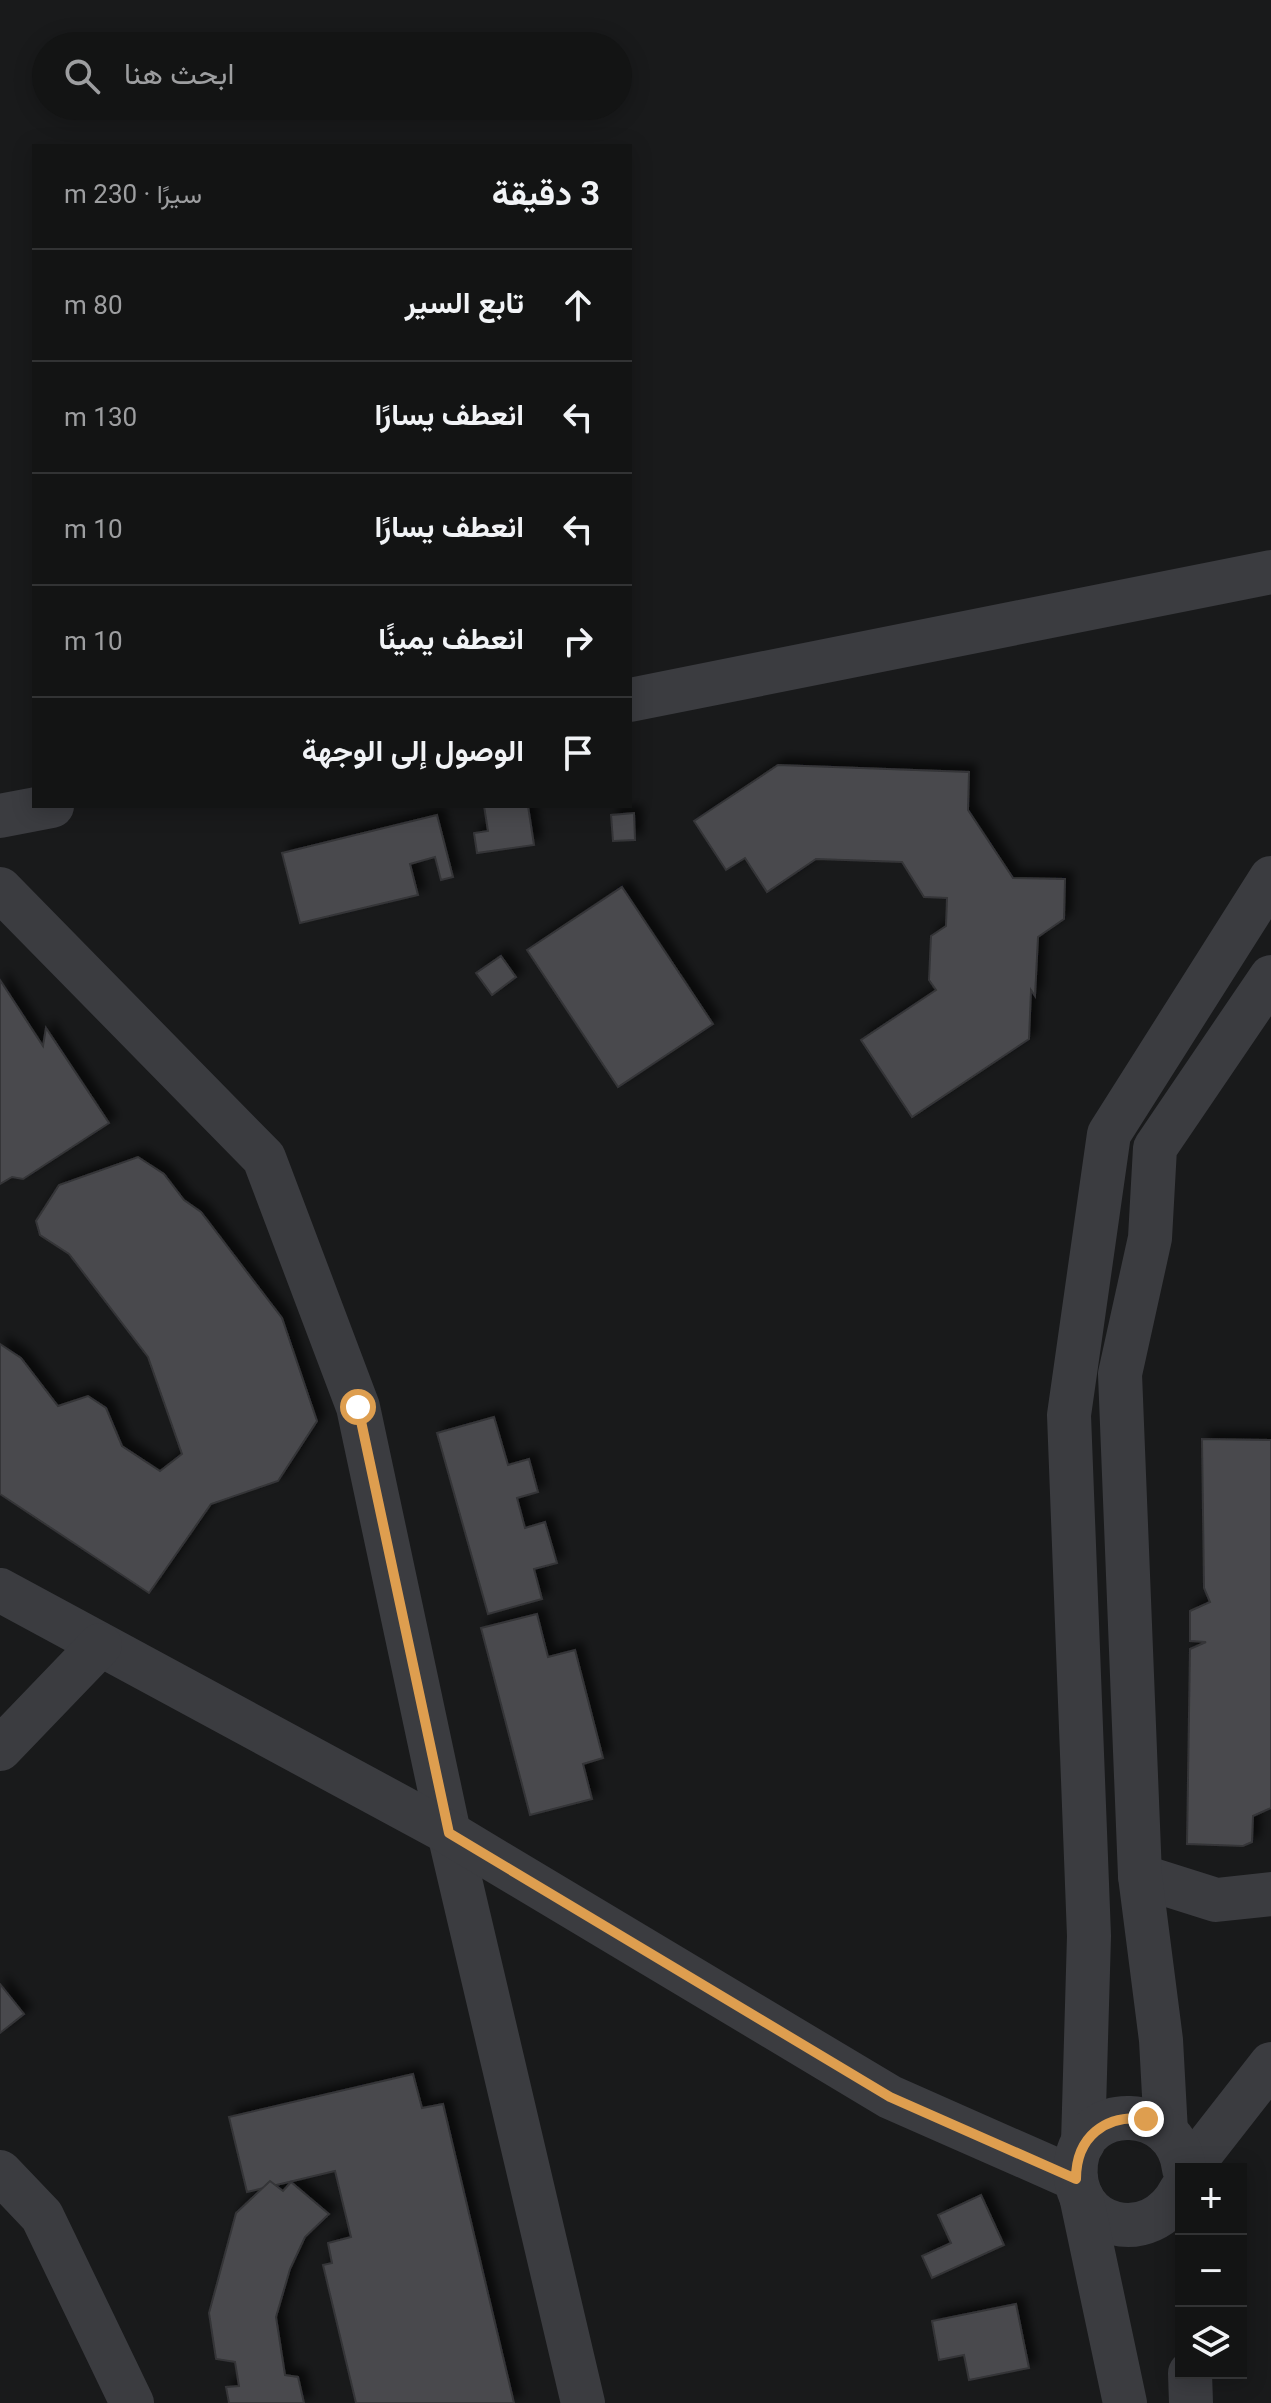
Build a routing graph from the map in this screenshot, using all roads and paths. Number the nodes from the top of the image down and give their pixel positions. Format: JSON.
{"nodes":[{"id":1,"x":1271,"y":572,"type":"edge"},
{"id":2,"x":632,"y":700,"type":"edge"},
{"id":3,"x":42,"y":808,"type":"edge"},
{"id":4,"x":0,"y":816,"type":"edge"},
{"id":5,"x":1271,"y":878,"type":"edge"},
{"id":6,"x":0,"y":889,"type":"edge"},
{"id":7,"x":1271,"y":977,"type":"edge"},
{"id":8,"x":0,"y":1590,"type":"edge"},
{"id":9,"x":100,"y":1645,"type":"junction"},
{"id":10,"x":0,"y":1749,"type":"edge"},
{"id":11,"x":449,"y":1833,"type":"junction"},
{"id":12,"x":1140,"y":1876,"type":"junction"},
{"id":13,"x":1271,"y":1894,"type":"edge"},
{"id":14,"x":1271,"y":2064,"type":"edge"},
{"id":15,"x":1180,"y":2157,"type":"edge"},
{"id":16,"x":0,"y":2172,"type":"edge"},
{"id":17,"x":1080,"y":2173,"type":"junction"},
{"id":18,"x":1175,"y":2200,"type":"edge"},
{"id":19,"x":1190,"y":2379,"type":"edge"},
{"id":20,"x":132,"y":2403,"type":"edge"},
{"id":21,"x":583,"y":2403,"type":"edge"},
{"id":22,"x":1125,"y":2403,"type":"edge"},
{"id":23,"x":1191,"y":2403,"type":"edge"}],
"edges":[{"from":1,"to":2,"type":"street"},
{"from":3,"to":4,"type":"street"},
{"from":5,"to":17,"type":"street"},
{"from":6,"to":11,"type":"street"},
{"from":7,"to":12,"type":"street"},
{"from":8,"to":9,"type":"street"},
{"from":9,"to":10,"type":"street"},
{"from":9,"to":11,"type":"street"},
{"from":11,"to":17,"type":"street"},
{"from":11,"to":21,"type":"street"},
{"from":12,"to":13,"type":"street"},
{"from":12,"to":15,"type":"street"},
{"from":14,"to":15,"type":"street"},
{"from":15,"to":17,"type":"street"},
{"from":16,"to":20,"type":"street"},
{"from":17,"to":18,"type":"street"},
{"from":17,"to":22,"type":"street"},
{"from":19,"to":23,"type":"street"}]}
